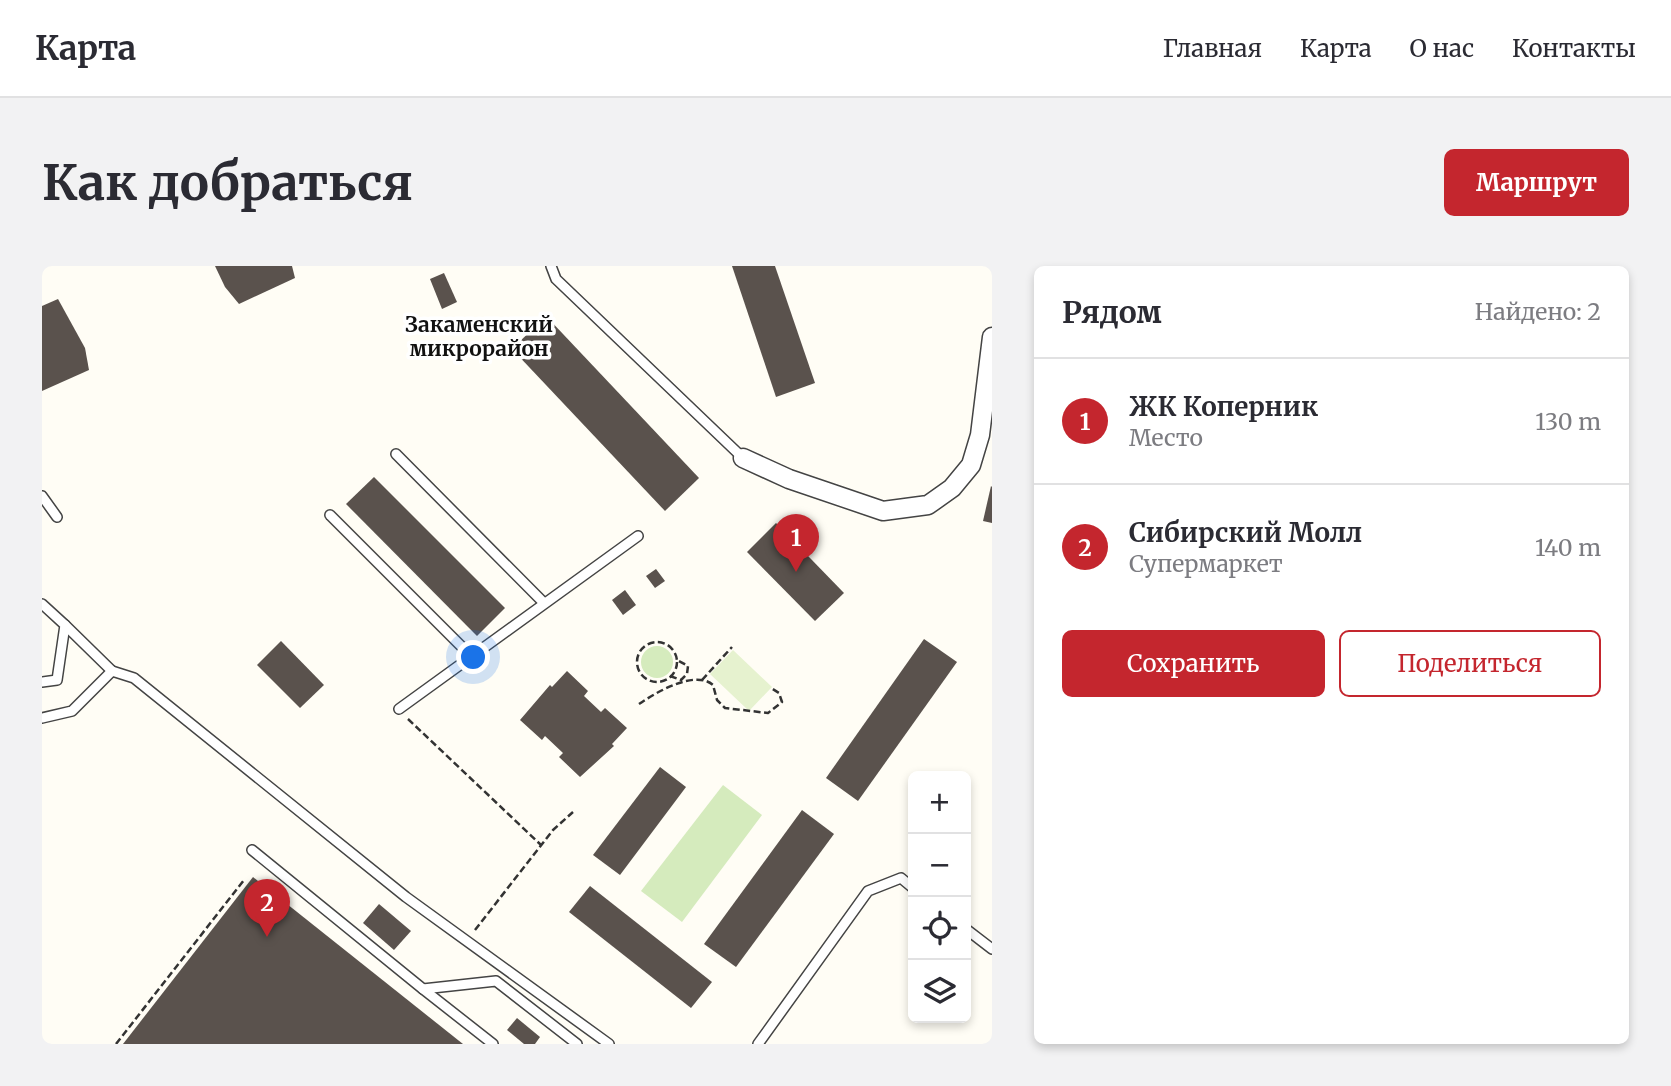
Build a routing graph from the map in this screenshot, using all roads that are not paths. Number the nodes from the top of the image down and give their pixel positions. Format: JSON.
{"nodes":[{"id":1,"x":551,"y":266,"type":"edge"},
{"id":2,"x":992,"y":337,"type":"edge"},
{"id":3,"x":396,"y":454,"type":"dead end"},
{"id":4,"x":743,"y":458,"type":"joint"},
{"id":5,"x":42,"y":496,"type":"edge"},
{"id":6,"x":330,"y":514,"type":"dead end"},
{"id":7,"x":57,"y":517,"type":"dead end"},
{"id":8,"x":638,"y":536,"type":"dead end"},
{"id":9,"x":544,"y":603,"type":"junction"},
{"id":10,"x":42,"y":604,"type":"edge"},
{"id":11,"x":65,"y":625,"type":"junction"},
{"id":12,"x":471,"y":656,"type":"junction"},
{"id":13,"x":111,"y":671,"type":"junction"},
{"id":14,"x":42,"y":682,"type":"edge"},
{"id":15,"x":399,"y":709,"type":"road end"},
{"id":16,"x":42,"y":718,"type":"edge"},
{"id":17,"x":252,"y":850,"type":"dead end"},
{"id":18,"x":908,"y":884,"type":"edge"},
{"id":19,"x":971,"y":933,"type":"edge"},
{"id":20,"x":992,"y":949,"type":"edge"},
{"id":21,"x":423,"y":989,"type":"junction"},
{"id":22,"x":493,"y":1044,"type":"edge"},
{"id":23,"x":577,"y":1044,"type":"edge"},
{"id":24,"x":608,"y":1044,"type":"edge"},
{"id":25,"x":758,"y":1044,"type":"edge"}],
"edges":[{"from":1,"to":4,"type":"lane"},
{"from":2,"to":4,"type":"street"},
{"from":3,"to":9,"type":"lane"},
{"from":5,"to":7,"type":"lane"},
{"from":6,"to":12,"type":"lane"},
{"from":8,"to":9,"type":"lane"},
{"from":9,"to":12,"type":"lane"},
{"from":10,"to":11,"type":"lane"},
{"from":11,"to":13,"type":"lane"},
{"from":11,"to":14,"type":"lane"},
{"from":12,"to":15,"type":"lane"},
{"from":13,"to":16,"type":"lane"},
{"from":13,"to":24,"type":"lane"},
{"from":17,"to":21,"type":"lane"},
{"from":18,"to":25,"type":"lane"},
{"from":19,"to":20,"type":"lane"},
{"from":21,"to":22,"type":"lane"},
{"from":21,"to":23,"type":"lane"}]}
